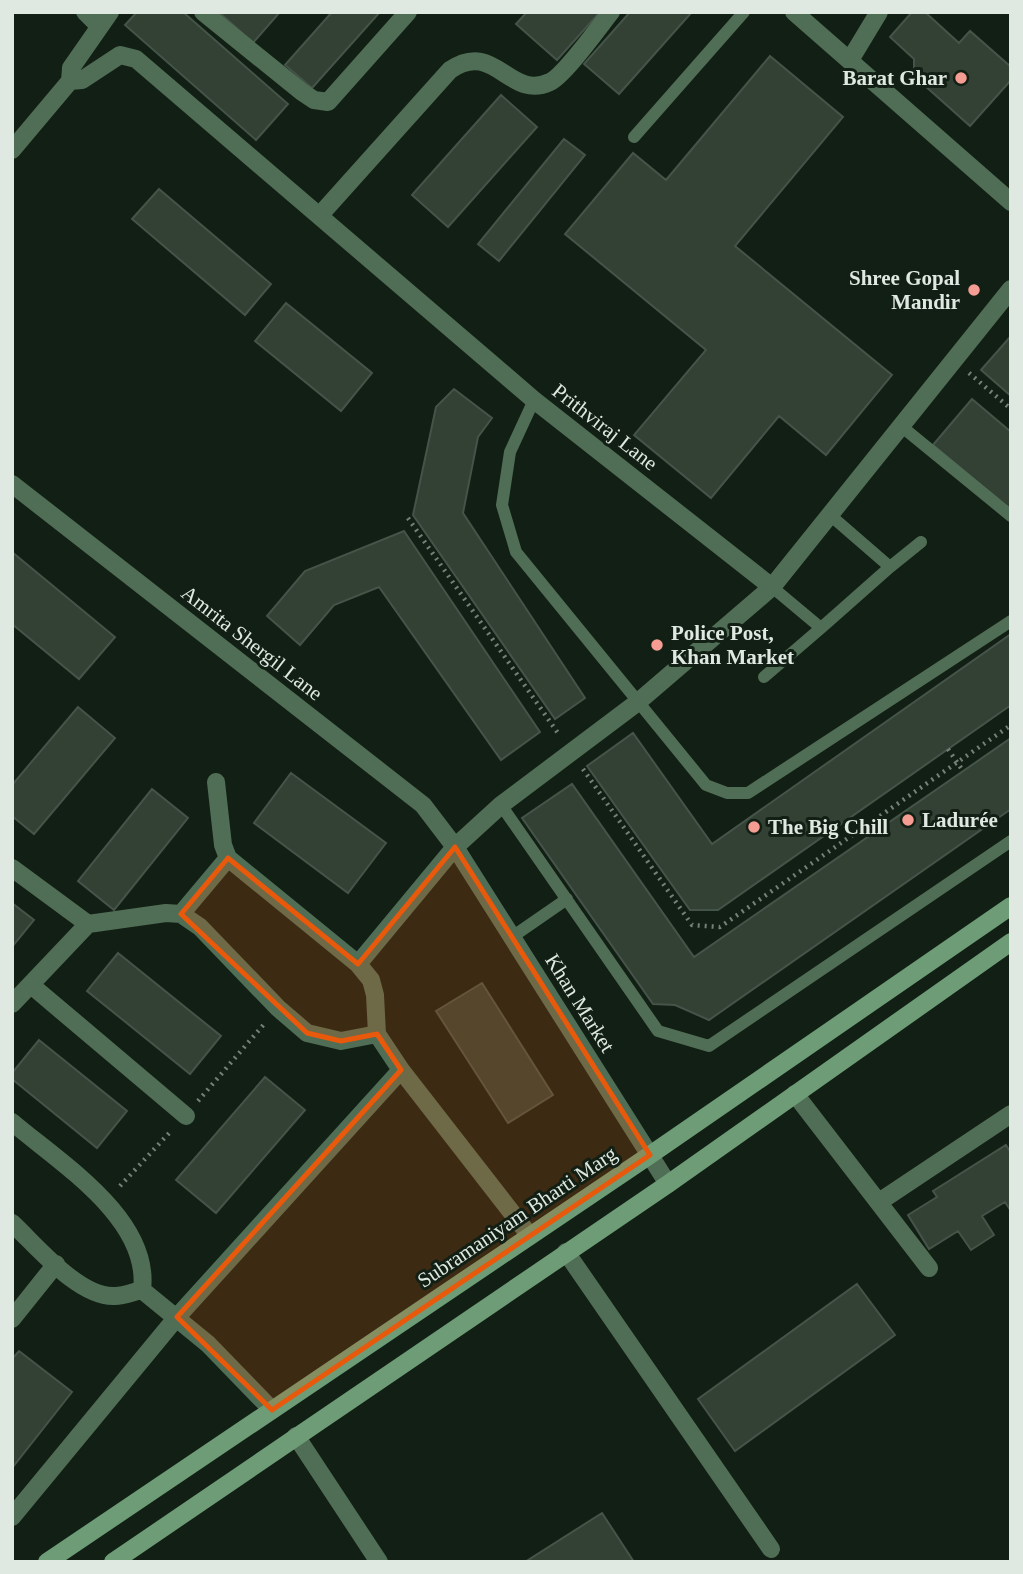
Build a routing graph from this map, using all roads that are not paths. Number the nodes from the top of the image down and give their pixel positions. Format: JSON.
{"nodes":[{"id":1,"x":85,"y":12,"type":"edge"},
{"id":2,"x":408,"y":12,"type":"edge"},
{"id":3,"x":611,"y":12,"type":"edge"},
{"id":4,"x":744,"y":12,"type":"edge"},
{"id":5,"x":794,"y":12,"type":"edge"},
{"id":6,"x":879,"y":12,"type":"edge"},
{"id":7,"x":205,"y":13,"type":"edge"},
{"id":8,"x":105,"y":19,"type":"edge"},
{"id":9,"x":850,"y":60,"type":"junction"},
{"id":10,"x":70,"y":81,"type":"junction"},
{"id":11,"x":634,"y":137,"type":"dead end"},
{"id":12,"x":12,"y":150,"type":"edge"},
{"id":13,"x":1011,"y":202,"type":"edge"},
{"id":14,"x":320,"y":215,"type":"junction"},
{"id":15,"x":1011,"y":289,"type":"edge"},
{"id":16,"x":534,"y":400,"type":"junction"},
{"id":17,"x":901,"y":426,"type":"junction"},
{"id":18,"x":12,"y":484,"type":"edge"},
{"id":19,"x":830,"y":515,"type":"junction"},
{"id":20,"x":1011,"y":516,"type":"edge"},
{"id":21,"x":921,"y":542,"type":"dead end"},
{"id":22,"x":890,"y":567,"type":"junction"},
{"id":23,"x":772,"y":587,"type":"junction"},
{"id":24,"x":1011,"y":621,"type":"edge"},
{"id":25,"x":821,"y":628,"type":"junction"},
{"id":26,"x":764,"y":677,"type":"dead end"},
{"id":27,"x":638,"y":702,"type":"junction"},
{"id":28,"x":216,"y":782,"type":"dead end"},
{"id":29,"x":501,"y":805,"type":"junction"},
{"id":30,"x":1011,"y":841,"type":"edge"},
{"id":31,"x":455,"y":847,"type":"junction"},
{"id":32,"x":228,"y":858,"type":"junction"},
{"id":33,"x":12,"y":868,"type":"edge"},
{"id":34,"x":567,"y":899,"type":"junction"},
{"id":35,"x":1011,"y":906,"type":"edge"},
{"id":36,"x":181,"y":914,"type":"junction"},
{"id":37,"x":88,"y":924,"type":"junction"},
{"id":38,"x":512,"y":937,"type":"junction"},
{"id":39,"x":1011,"y":942,"type":"edge"},
{"id":40,"x":358,"y":964,"type":"junction"},
{"id":41,"x":31,"y":985,"type":"junction"},
{"id":42,"x":12,"y":1004,"type":"edge"},
{"id":43,"x":377,"y":1034,"type":"junction"},
{"id":44,"x":401,"y":1070,"type":"junction"},
{"id":45,"x":795,"y":1094,"type":"junction"},
{"id":46,"x":1011,"y":1114,"type":"edge"},
{"id":47,"x":186,"y":1116,"type":"dead end"},
{"id":48,"x":12,"y":1122,"type":"edge"},
{"id":49,"x":650,"y":1155,"type":"junction"},
{"id":50,"x":668,"y":1184,"type":"junction"},
{"id":51,"x":879,"y":1202,"type":"junction"},
{"id":52,"x":12,"y":1223,"type":"edge"},
{"id":53,"x":530,"y":1236,"type":"junction"},
{"id":54,"x":566,"y":1252,"type":"junction"},
{"id":55,"x":57,"y":1264,"type":"junction"},
{"id":56,"x":929,"y":1268,"type":"dead end"},
{"id":57,"x":142,"y":1290,"type":"junction"},
{"id":58,"x":177,"y":1317,"type":"junction"},
{"id":59,"x":12,"y":1319,"type":"edge"},
{"id":60,"x":272,"y":1410,"type":"junction"},
{"id":61,"x":296,"y":1436,"type":"junction"},
{"id":62,"x":12,"y":1517,"type":"edge"},
{"id":63,"x":771,"y":1549,"type":"dead end"},
{"id":64,"x":47,"y":1562,"type":"edge"},
{"id":65,"x":113,"y":1562,"type":"edge"},
{"id":66,"x":379,"y":1562,"type":"edge"}],
"edges":[{"from":1,"to":8,"type":"street"},
{"from":2,"to":7,"type":"street"},
{"from":3,"to":14,"type":"street"},
{"from":4,"to":11,"type":"lane"},
{"from":5,"to":9,"type":"street"},
{"from":6,"to":9,"type":"street"},
{"from":8,"to":10,"type":"street"},
{"from":9,"to":13,"type":"street"},
{"from":10,"to":12,"type":"street"},
{"from":10,"to":14,"type":"street","name":"Prithviraj Lane"},
{"from":14,"to":16,"type":"street","name":"Prithviraj Lane"},
{"from":15,"to":17,"type":"street"},
{"from":16,"to":23,"type":"street","name":"Prithviraj Lane"},
{"from":16,"to":27,"type":"lane"},
{"from":17,"to":19,"type":"street"},
{"from":17,"to":20,"type":"lane"},
{"from":18,"to":31,"type":"street","name":"Amrita Shergil Lane"},
{"from":19,"to":22,"type":"lane"},
{"from":19,"to":23,"type":"street"},
{"from":21,"to":22,"type":"lane"},
{"from":22,"to":25,"type":"lane"},
{"from":23,"to":25,"type":"lane"},
{"from":23,"to":27,"type":"street"},
{"from":24,"to":27,"type":"lane"},
{"from":25,"to":26,"type":"lane"},
{"from":27,"to":29,"type":"street"},
{"from":28,"to":32,"type":"street"},
{"from":29,"to":31,"type":"street"},
{"from":29,"to":34,"type":"lane"},
{"from":30,"to":34,"type":"lane"},
{"from":31,"to":38,"type":"street","name":"Khan Market"},
{"from":31,"to":40,"type":"street"},
{"from":32,"to":36,"type":"street"},
{"from":32,"to":40,"type":"street"},
{"from":33,"to":37,"type":"street"},
{"from":34,"to":38,"type":"lane"},
{"from":35,"to":49,"type":"main road","name":"Subramaniyam Bharti Marg"},
{"from":36,"to":37,"type":"street"},
{"from":36,"to":43,"type":"street"},
{"from":37,"to":41,"type":"street"},
{"from":38,"to":49,"type":"street","name":"Khan Market"},
{"from":39,"to":45,"type":"main road"},
{"from":40,"to":43,"type":"street"},
{"from":41,"to":42,"type":"street"},
{"from":41,"to":47,"type":"street"},
{"from":43,"to":44,"type":"street"},
{"from":44,"to":53,"type":"street"},
{"from":44,"to":58,"type":"street"},
{"from":45,"to":50,"type":"main road"},
{"from":45,"to":51,"type":"street"},
{"from":46,"to":51,"type":"street"},
{"from":48,"to":57,"type":"street"},
{"from":49,"to":50,"type":"street","name":"Khan Market"},
{"from":49,"to":53,"type":"main road","name":"Subramaniyam Bharti Marg"},
{"from":50,"to":54,"type":"main road"},
{"from":51,"to":56,"type":"street"},
{"from":52,"to":55,"type":"street"},
{"from":53,"to":60,"type":"main road","name":"Subramaniyam Bharti Marg"},
{"from":54,"to":61,"type":"main road"},
{"from":54,"to":63,"type":"street"},
{"from":55,"to":57,"type":"street"},
{"from":55,"to":59,"type":"street"},
{"from":57,"to":58,"type":"street"},
{"from":58,"to":60,"type":"street"},
{"from":58,"to":62,"type":"street"},
{"from":60,"to":64,"type":"main road","name":"Subramaniyam Bharti Marg"},
{"from":61,"to":65,"type":"main road"},
{"from":61,"to":66,"type":"street"}]}
